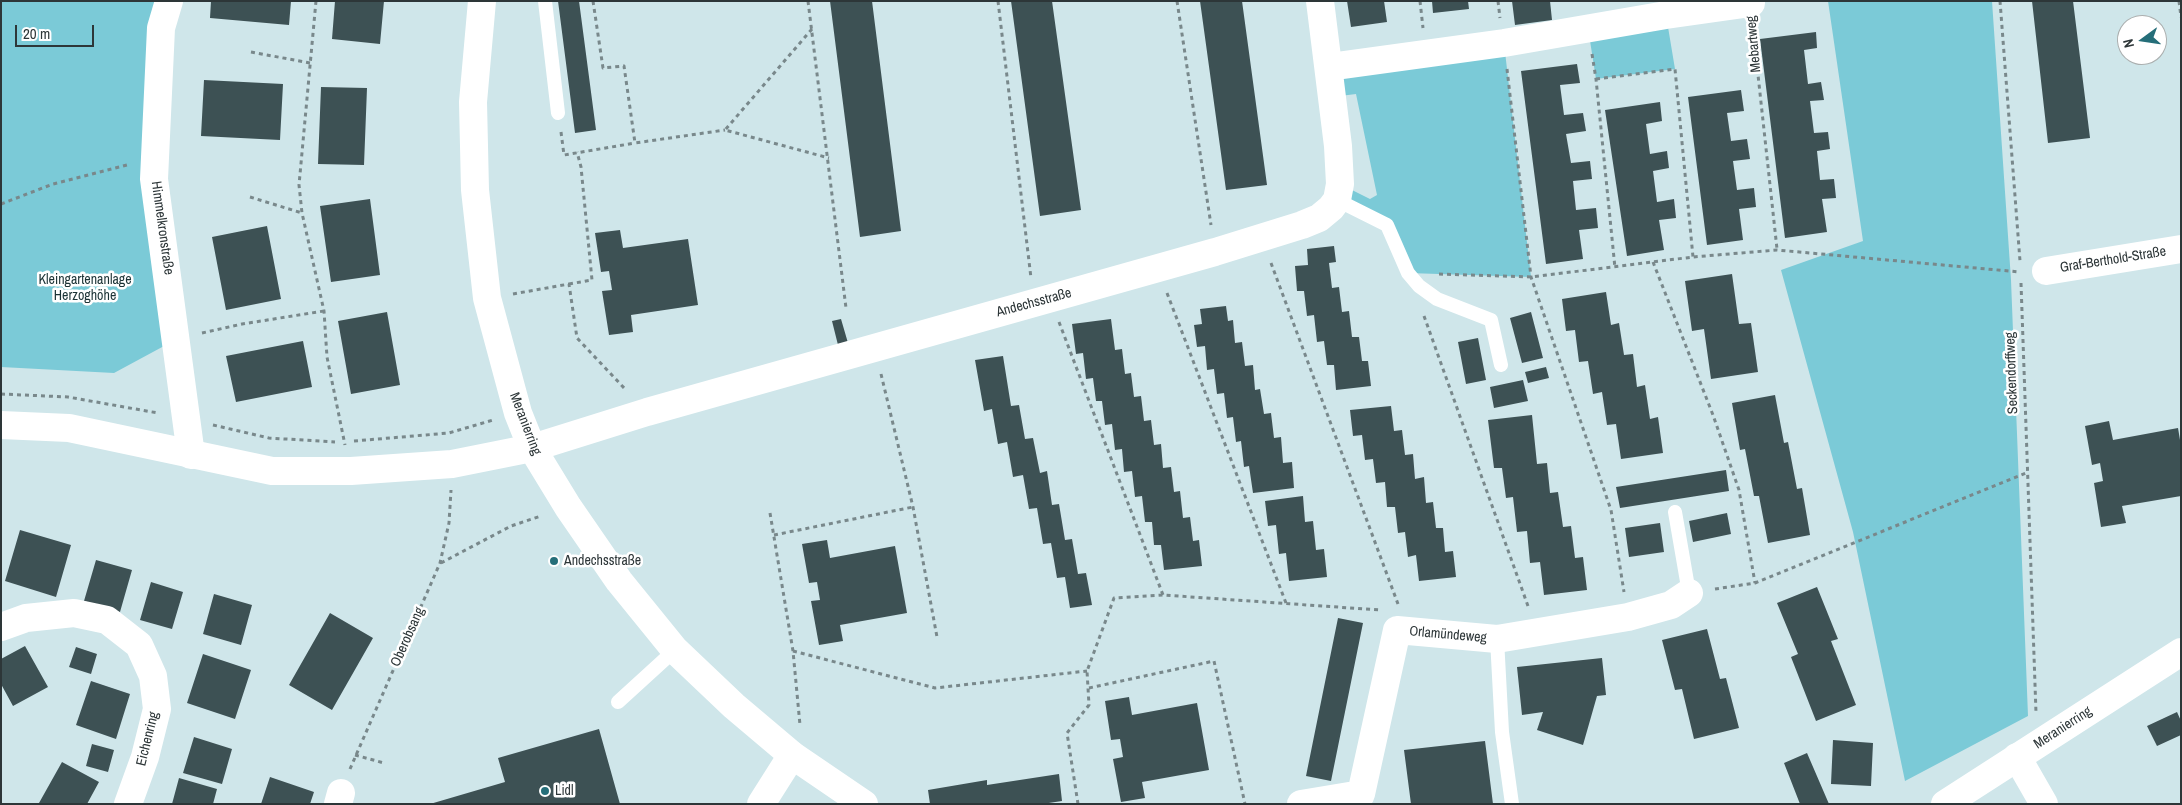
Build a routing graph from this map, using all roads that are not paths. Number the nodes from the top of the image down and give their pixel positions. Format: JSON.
{"nodes":[{"id":1,"x":168,"y":1,"type":"edge"},
{"id":2,"x":482,"y":1,"type":"edge"},
{"id":3,"x":545,"y":1,"type":"edge"},
{"id":4,"x":1320,"y":1,"type":"edge"},
{"id":5,"x":1751,"y":3,"type":"road end"},
{"id":6,"x":1329,"y":67,"type":"junction"},
{"id":7,"x":558,"y":113,"type":"road end"},
{"id":8,"x":1337,"y":200,"type":"junction"},
{"id":9,"x":2181,"y":249,"type":"edge"},
{"id":10,"x":2033,"y":271,"type":"road end"},
{"id":11,"x":1500,"y":365,"type":"dead end"},
{"id":12,"x":1,"y":425,"type":"edge"},
{"id":13,"x":532,"y":448,"type":"junction"},
{"id":14,"x":191,"y":455,"type":"junction"},
{"id":15,"x":1675,"y":512,"type":"dead end"},
{"id":16,"x":1689,"y":593,"type":"joint"},
{"id":17,"x":1,"y":627,"type":"edge"},
{"id":18,"x":1497,"y":639,"type":"junction"},
{"id":19,"x":675,"y":650,"type":"junction"},
{"id":20,"x":2181,"y":652,"type":"edge"},
{"id":21,"x":618,"y":702,"type":"dead end"},
{"id":22,"x":2027,"y":750,"type":"junction"},
{"id":23,"x":798,"y":759,"type":"junction"},
{"id":24,"x":128,"y":804,"type":"edge"},
{"id":25,"x":761,"y":804,"type":"edge"},
{"id":26,"x":864,"y":804,"type":"edge"},
{"id":27,"x":1302,"y":804,"type":"edge"},
{"id":28,"x":1512,"y":804,"type":"edge"},
{"id":29,"x":1945,"y":804,"type":"edge"},
{"id":30,"x":2044,"y":804,"type":"edge"}],
"edges":[{"from":1,"to":14,"type":"street","name":"Himmelkronstraße"},
{"from":2,"to":13,"type":"street","name":"Meranierring"},
{"from":3,"to":7,"type":"lane"},
{"from":4,"to":6,"type":"street"},
{"from":5,"to":6,"type":"street","name":"Mebartweg"},
{"from":6,"to":8,"type":"street"},
{"from":8,"to":11,"type":"lane"},
{"from":8,"to":13,"type":"street","name":"Andechsstraße"},
{"from":9,"to":10,"type":"street","name":"Graf-Berthold-Straße"},
{"from":12,"to":14,"type":"street"},
{"from":13,"to":14,"type":"street"},
{"from":13,"to":19,"type":"street","name":"Meranierring"},
{"from":15,"to":16,"type":"lane"},
{"from":16,"to":18,"type":"street","name":"Orlamündeweg"},
{"from":17,"to":24,"type":"street","name":"Eichenring"},
{"from":18,"to":27,"type":"street","name":"Orlamündeweg"},
{"from":18,"to":28,"type":"lane"},
{"from":19,"to":21,"type":"lane"},
{"from":19,"to":23,"type":"street","name":"Meranierring"},
{"from":20,"to":22,"type":"street","name":"Meranierring"},
{"from":22,"to":29,"type":"street","name":"Meranierring"},
{"from":22,"to":30,"type":"street"},
{"from":23,"to":25,"type":"street"},
{"from":23,"to":26,"type":"street","name":"Meranierring"}]}
